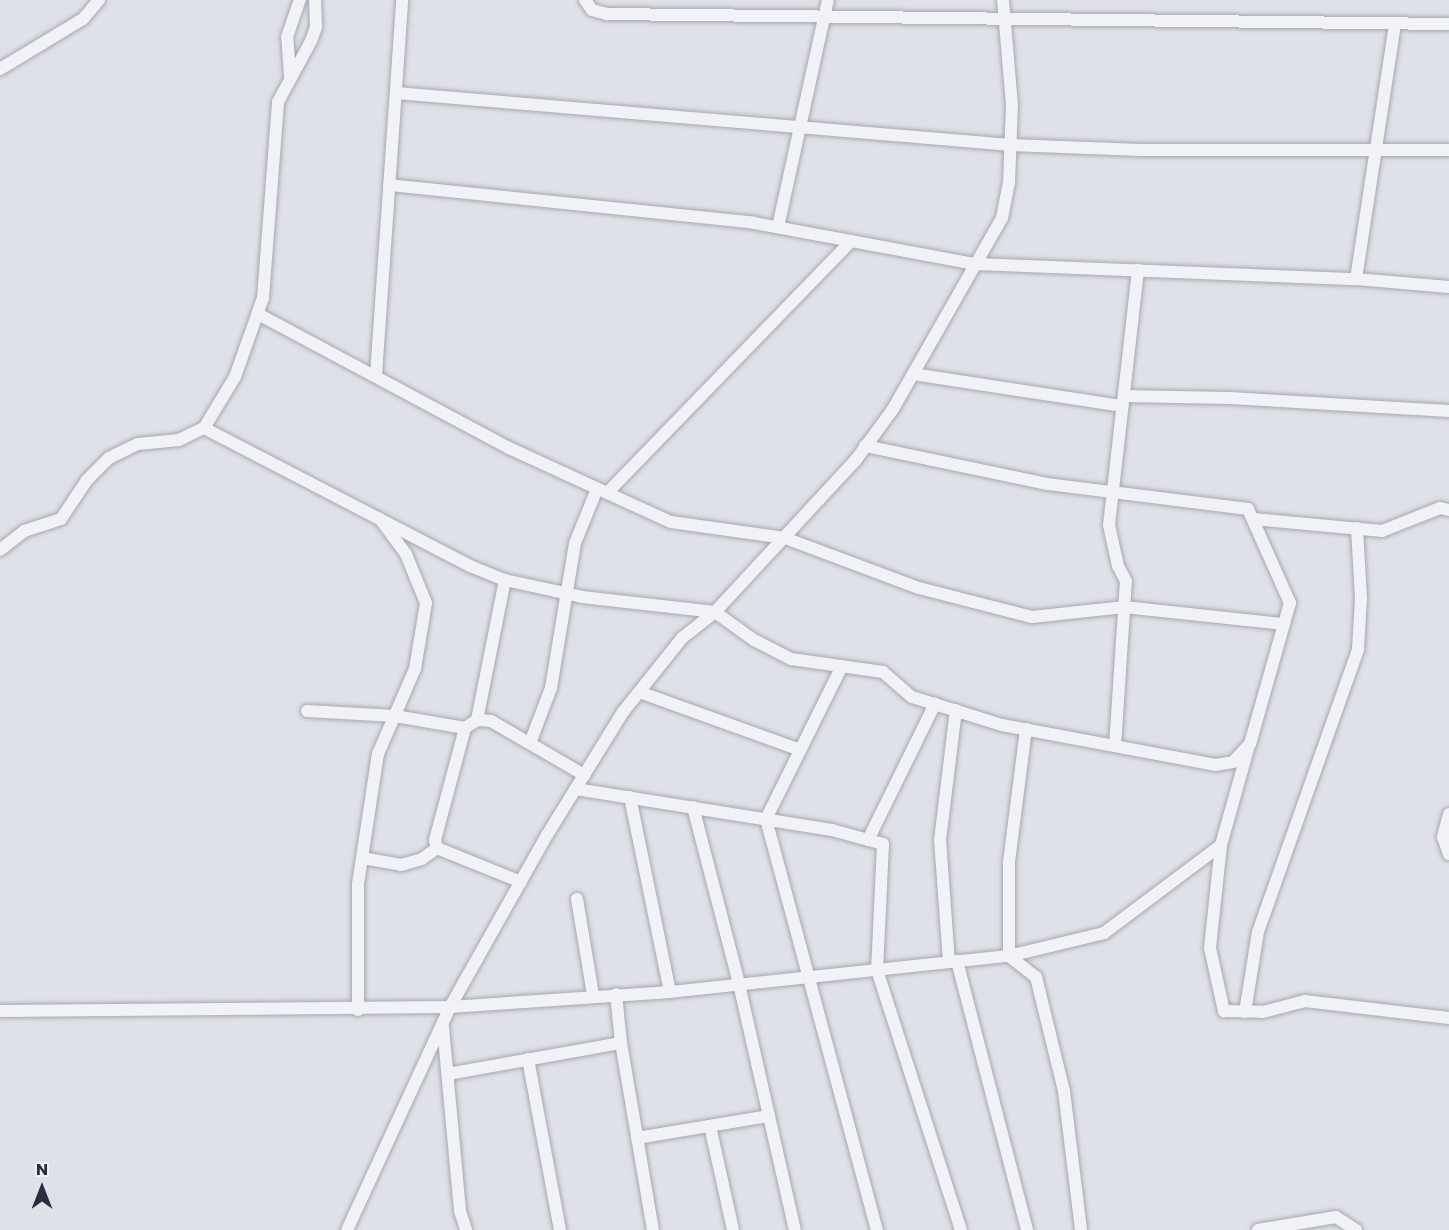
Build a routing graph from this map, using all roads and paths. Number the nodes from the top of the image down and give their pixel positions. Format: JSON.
{"nodes":[{"id":1,"x":99,"y":0,"type":"edge"},
{"id":2,"x":300,"y":0,"type":"edge"},
{"id":3,"x":315,"y":0,"type":"edge"},
{"id":4,"x":402,"y":0,"type":"edge"},
{"id":5,"x":585,"y":0,"type":"edge"},
{"id":6,"x":828,"y":0,"type":"edge"},
{"id":7,"x":1003,"y":0,"type":"edge"},
{"id":8,"x":825,"y":18,"type":"junction"},
{"id":9,"x":1006,"y":21,"type":"junction"},
{"id":10,"x":1395,"y":24,"type":"junction"},
{"id":11,"x":1449,"y":24,"type":"edge"},
{"id":12,"x":0,"y":69,"type":"edge"},
{"id":13,"x":290,"y":76,"type":"junction"},
{"id":14,"x":396,"y":93,"type":"junction"},
{"id":15,"x":800,"y":127,"type":"junction"},
{"id":16,"x":1011,"y":145,"type":"junction"},
{"id":17,"x":1449,"y":150,"type":"edge"},
{"id":18,"x":1375,"y":152,"type":"junction"},
{"id":19,"x":389,"y":185,"type":"junction"},
{"id":20,"x":778,"y":227,"type":"junction"},
{"id":21,"x":851,"y":241,"type":"junction"},
{"id":22,"x":976,"y":264,"type":"junction"},
{"id":23,"x":1138,"y":270,"type":"junction"},
{"id":24,"x":1356,"y":279,"type":"junction"},
{"id":25,"x":1449,"y":287,"type":"edge"},
{"id":26,"x":258,"y":314,"type":"junction"},
{"id":27,"x":913,"y":374,"type":"junction"},
{"id":28,"x":376,"y":375,"type":"junction"},
{"id":29,"x":1123,"y":401,"type":"junction"},
{"id":30,"x":1449,"y":411,"type":"edge"},
{"id":31,"x":204,"y":428,"type":"junction"},
{"id":32,"x":866,"y":446,"type":"junction"},
{"id":33,"x":602,"y":491,"type":"junction"},
{"id":34,"x":1113,"y":493,"type":"junction"},
{"id":35,"x":1449,"y":510,"type":"edge"},
{"id":36,"x":377,"y":516,"type":"junction"},
{"id":37,"x":1253,"y":519,"type":"junction"},
{"id":38,"x":1357,"y":528,"type":"junction"},
{"id":39,"x":785,"y":538,"type":"junction"},
{"id":40,"x":0,"y":550,"type":"edge"},
{"id":41,"x":505,"y":580,"type":"junction"},
{"id":42,"x":565,"y":593,"type":"junction"},
{"id":43,"x":1124,"y":607,"type":"junction"},
{"id":44,"x":715,"y":612,"type":"junction"},
{"id":45,"x":1284,"y":624,"type":"junction"},
{"id":46,"x":842,"y":666,"type":"junction"},
{"id":47,"x":639,"y":692,"type":"junction"},
{"id":48,"x":935,"y":704,"type":"junction"},
{"id":49,"x":956,"y":710,"type":"junction"},
{"id":50,"x":307,"y":711,"type":"dead end"},
{"id":51,"x":395,"y":716,"type":"junction"},
{"id":52,"x":477,"y":720,"type":"junction"},
{"id":53,"x":465,"y":728,"type":"junction"},
{"id":54,"x":1026,"y":729,"type":"junction"},
{"id":55,"x":530,"y":743,"type":"junction"},
{"id":56,"x":1250,"y":744,"type":"junction"},
{"id":57,"x":1115,"y":746,"type":"junction"},
{"id":58,"x":800,"y":750,"type":"junction"},
{"id":59,"x":584,"y":775,"type":"junction"},
{"id":60,"x":576,"y":789,"type":"junction"},
{"id":61,"x":630,"y":797,"type":"junction"},
{"id":62,"x":693,"y":807,"type":"junction"},
{"id":63,"x":1449,"y":814,"type":"edge"},
{"id":64,"x":766,"y":819,"type":"junction"},
{"id":65,"x":868,"y":840,"type":"junction"},
{"id":66,"x":1221,"y":845,"type":"junction"},
{"id":67,"x":437,"y":848,"type":"junction"},
{"id":68,"x":1449,"y":854,"type":"edge"},
{"id":69,"x":362,"y":858,"type":"junction"},
{"id":70,"x":521,"y":882,"type":"junction"},
{"id":71,"x":577,"y":899,"type":"dead end"},
{"id":72,"x":1009,"y":956,"type":"junction"},
{"id":73,"x":953,"y":962,"type":"junction"},
{"id":74,"x":877,"y":970,"type":"junction"},
{"id":75,"x":810,"y":977,"type":"junction"},
{"id":76,"x":740,"y":984,"type":"junction"},
{"id":77,"x":670,"y":992,"type":"junction"},
{"id":78,"x":616,"y":994,"type":"junction"},
{"id":79,"x":593,"y":995,"type":"junction"},
{"id":80,"x":450,"y":1007,"type":"junction"},
{"id":81,"x":358,"y":1010,"type":"junction"},
{"id":82,"x":0,"y":1011,"type":"edge"},
{"id":83,"x":1245,"y":1012,"type":"junction"},
{"id":84,"x":1449,"y":1018,"type":"edge"},
{"id":85,"x":442,"y":1026,"type":"junction"},
{"id":86,"x":621,"y":1043,"type":"junction"},
{"id":87,"x":528,"y":1059,"type":"junction"},
{"id":88,"x":448,"y":1074,"type":"junction"},
{"id":89,"x":769,"y":1116,"type":"junction"},
{"id":90,"x":710,"y":1126,"type":"junction"},
{"id":91,"x":637,"y":1138,"type":"junction"},
{"id":92,"x":347,"y":1230,"type":"edge"},
{"id":93,"x":466,"y":1230,"type":"edge"},
{"id":94,"x":560,"y":1230,"type":"edge"},
{"id":95,"x":653,"y":1230,"type":"edge"},
{"id":96,"x":733,"y":1230,"type":"edge"},
{"id":97,"x":795,"y":1230,"type":"edge"},
{"id":98,"x":877,"y":1230,"type":"edge"},
{"id":99,"x":961,"y":1230,"type":"edge"},
{"id":100,"x":1027,"y":1230,"type":"edge"},
{"id":101,"x":1081,"y":1230,"type":"edge"},
{"id":102,"x":1258,"y":1230,"type":"edge"},
{"id":103,"x":1356,"y":1230,"type":"edge"}],
"edges":[{"from":1,"to":12,"type":"street"},
{"from":2,"to":13,"type":"street"},
{"from":3,"to":13,"type":"street"},
{"from":4,"to":14,"type":"street"},
{"from":5,"to":8,"type":"street"},
{"from":6,"to":8,"type":"street"},
{"from":7,"to":9,"type":"street"},
{"from":8,"to":9,"type":"street"},
{"from":8,"to":15,"type":"street"},
{"from":9,"to":10,"type":"street"},
{"from":9,"to":16,"type":"street"},
{"from":10,"to":11,"type":"street"},
{"from":10,"to":18,"type":"street"},
{"from":13,"to":26,"type":"street"},
{"from":14,"to":15,"type":"street"},
{"from":14,"to":19,"type":"street"},
{"from":15,"to":16,"type":"street"},
{"from":15,"to":20,"type":"street"},
{"from":16,"to":18,"type":"street"},
{"from":16,"to":22,"type":"street"},
{"from":17,"to":18,"type":"street"},
{"from":18,"to":24,"type":"street"},
{"from":19,"to":20,"type":"street"},
{"from":19,"to":28,"type":"street"},
{"from":20,"to":21,"type":"street"},
{"from":21,"to":22,"type":"street"},
{"from":21,"to":33,"type":"street"},
{"from":22,"to":23,"type":"street"},
{"from":22,"to":27,"type":"street"},
{"from":23,"to":24,"type":"street"},
{"from":23,"to":29,"type":"street"},
{"from":24,"to":25,"type":"street"},
{"from":26,"to":28,"type":"street"},
{"from":26,"to":31,"type":"street"},
{"from":27,"to":29,"type":"street"},
{"from":27,"to":32,"type":"street"},
{"from":28,"to":33,"type":"street"},
{"from":29,"to":30,"type":"street"},
{"from":29,"to":34,"type":"street"},
{"from":31,"to":36,"type":"street"},
{"from":31,"to":40,"type":"street"},
{"from":32,"to":34,"type":"street"},
{"from":32,"to":39,"type":"street"},
{"from":33,"to":39,"type":"street"},
{"from":33,"to":42,"type":"street"},
{"from":34,"to":37,"type":"street"},
{"from":34,"to":43,"type":"street"},
{"from":35,"to":38,"type":"street"},
{"from":36,"to":41,"type":"street"},
{"from":36,"to":51,"type":"street"},
{"from":37,"to":38,"type":"street"},
{"from":37,"to":45,"type":"street"},
{"from":38,"to":83,"type":"street"},
{"from":39,"to":43,"type":"street"},
{"from":39,"to":44,"type":"street"},
{"from":41,"to":42,"type":"street"},
{"from":41,"to":52,"type":"street"},
{"from":42,"to":44,"type":"street"},
{"from":42,"to":55,"type":"street"},
{"from":43,"to":45,"type":"street"},
{"from":43,"to":57,"type":"street"},
{"from":44,"to":46,"type":"street"},
{"from":44,"to":47,"type":"street"},
{"from":45,"to":56,"type":"street"},
{"from":46,"to":48,"type":"street"},
{"from":46,"to":58,"type":"street"},
{"from":47,"to":58,"type":"street"},
{"from":47,"to":59,"type":"street"},
{"from":48,"to":49,"type":"street"},
{"from":48,"to":65,"type":"street"},
{"from":49,"to":54,"type":"street"},
{"from":49,"to":73,"type":"street"},
{"from":50,"to":51,"type":"street"},
{"from":51,"to":53,"type":"street"},
{"from":51,"to":69,"type":"street"},
{"from":52,"to":53,"type":"street"},
{"from":52,"to":55,"type":"street"},
{"from":53,"to":67,"type":"street"},
{"from":54,"to":57,"type":"street"},
{"from":54,"to":72,"type":"street"},
{"from":55,"to":59,"type":"street"},
{"from":56,"to":57,"type":"street"},
{"from":56,"to":66,"type":"street"},
{"from":58,"to":64,"type":"street"},
{"from":59,"to":60,"type":"street"},
{"from":60,"to":61,"type":"street"},
{"from":60,"to":70,"type":"street"},
{"from":61,"to":62,"type":"street"},
{"from":61,"to":77,"type":"street"},
{"from":62,"to":64,"type":"street"},
{"from":62,"to":76,"type":"street"},
{"from":63,"to":68,"type":"street"},
{"from":64,"to":65,"type":"street"},
{"from":64,"to":75,"type":"street"},
{"from":65,"to":74,"type":"street"},
{"from":66,"to":72,"type":"street"},
{"from":66,"to":83,"type":"street"},
{"from":67,"to":69,"type":"street"},
{"from":67,"to":70,"type":"street"},
{"from":69,"to":81,"type":"street"},
{"from":70,"to":80,"type":"street"},
{"from":71,"to":79,"type":"street"},
{"from":72,"to":73,"type":"street"},
{"from":72,"to":101,"type":"street"},
{"from":73,"to":74,"type":"street"},
{"from":73,"to":100,"type":"street"},
{"from":74,"to":75,"type":"street"},
{"from":74,"to":99,"type":"street"},
{"from":75,"to":76,"type":"street"},
{"from":75,"to":98,"type":"street"},
{"from":76,"to":77,"type":"street"},
{"from":76,"to":89,"type":"street"},
{"from":77,"to":78,"type":"street"},
{"from":78,"to":79,"type":"street"},
{"from":78,"to":86,"type":"street"},
{"from":79,"to":80,"type":"street"},
{"from":80,"to":81,"type":"street"},
{"from":80,"to":85,"type":"street"},
{"from":81,"to":82,"type":"street"},
{"from":83,"to":84,"type":"street"},
{"from":85,"to":88,"type":"street"},
{"from":85,"to":92,"type":"street"},
{"from":86,"to":87,"type":"street"},
{"from":86,"to":91,"type":"street"},
{"from":87,"to":88,"type":"street"},
{"from":87,"to":94,"type":"street"},
{"from":88,"to":93,"type":"street"},
{"from":89,"to":90,"type":"street"},
{"from":89,"to":97,"type":"street"},
{"from":90,"to":91,"type":"street"},
{"from":90,"to":96,"type":"street"},
{"from":91,"to":95,"type":"street"},
{"from":102,"to":103,"type":"street"}]}
